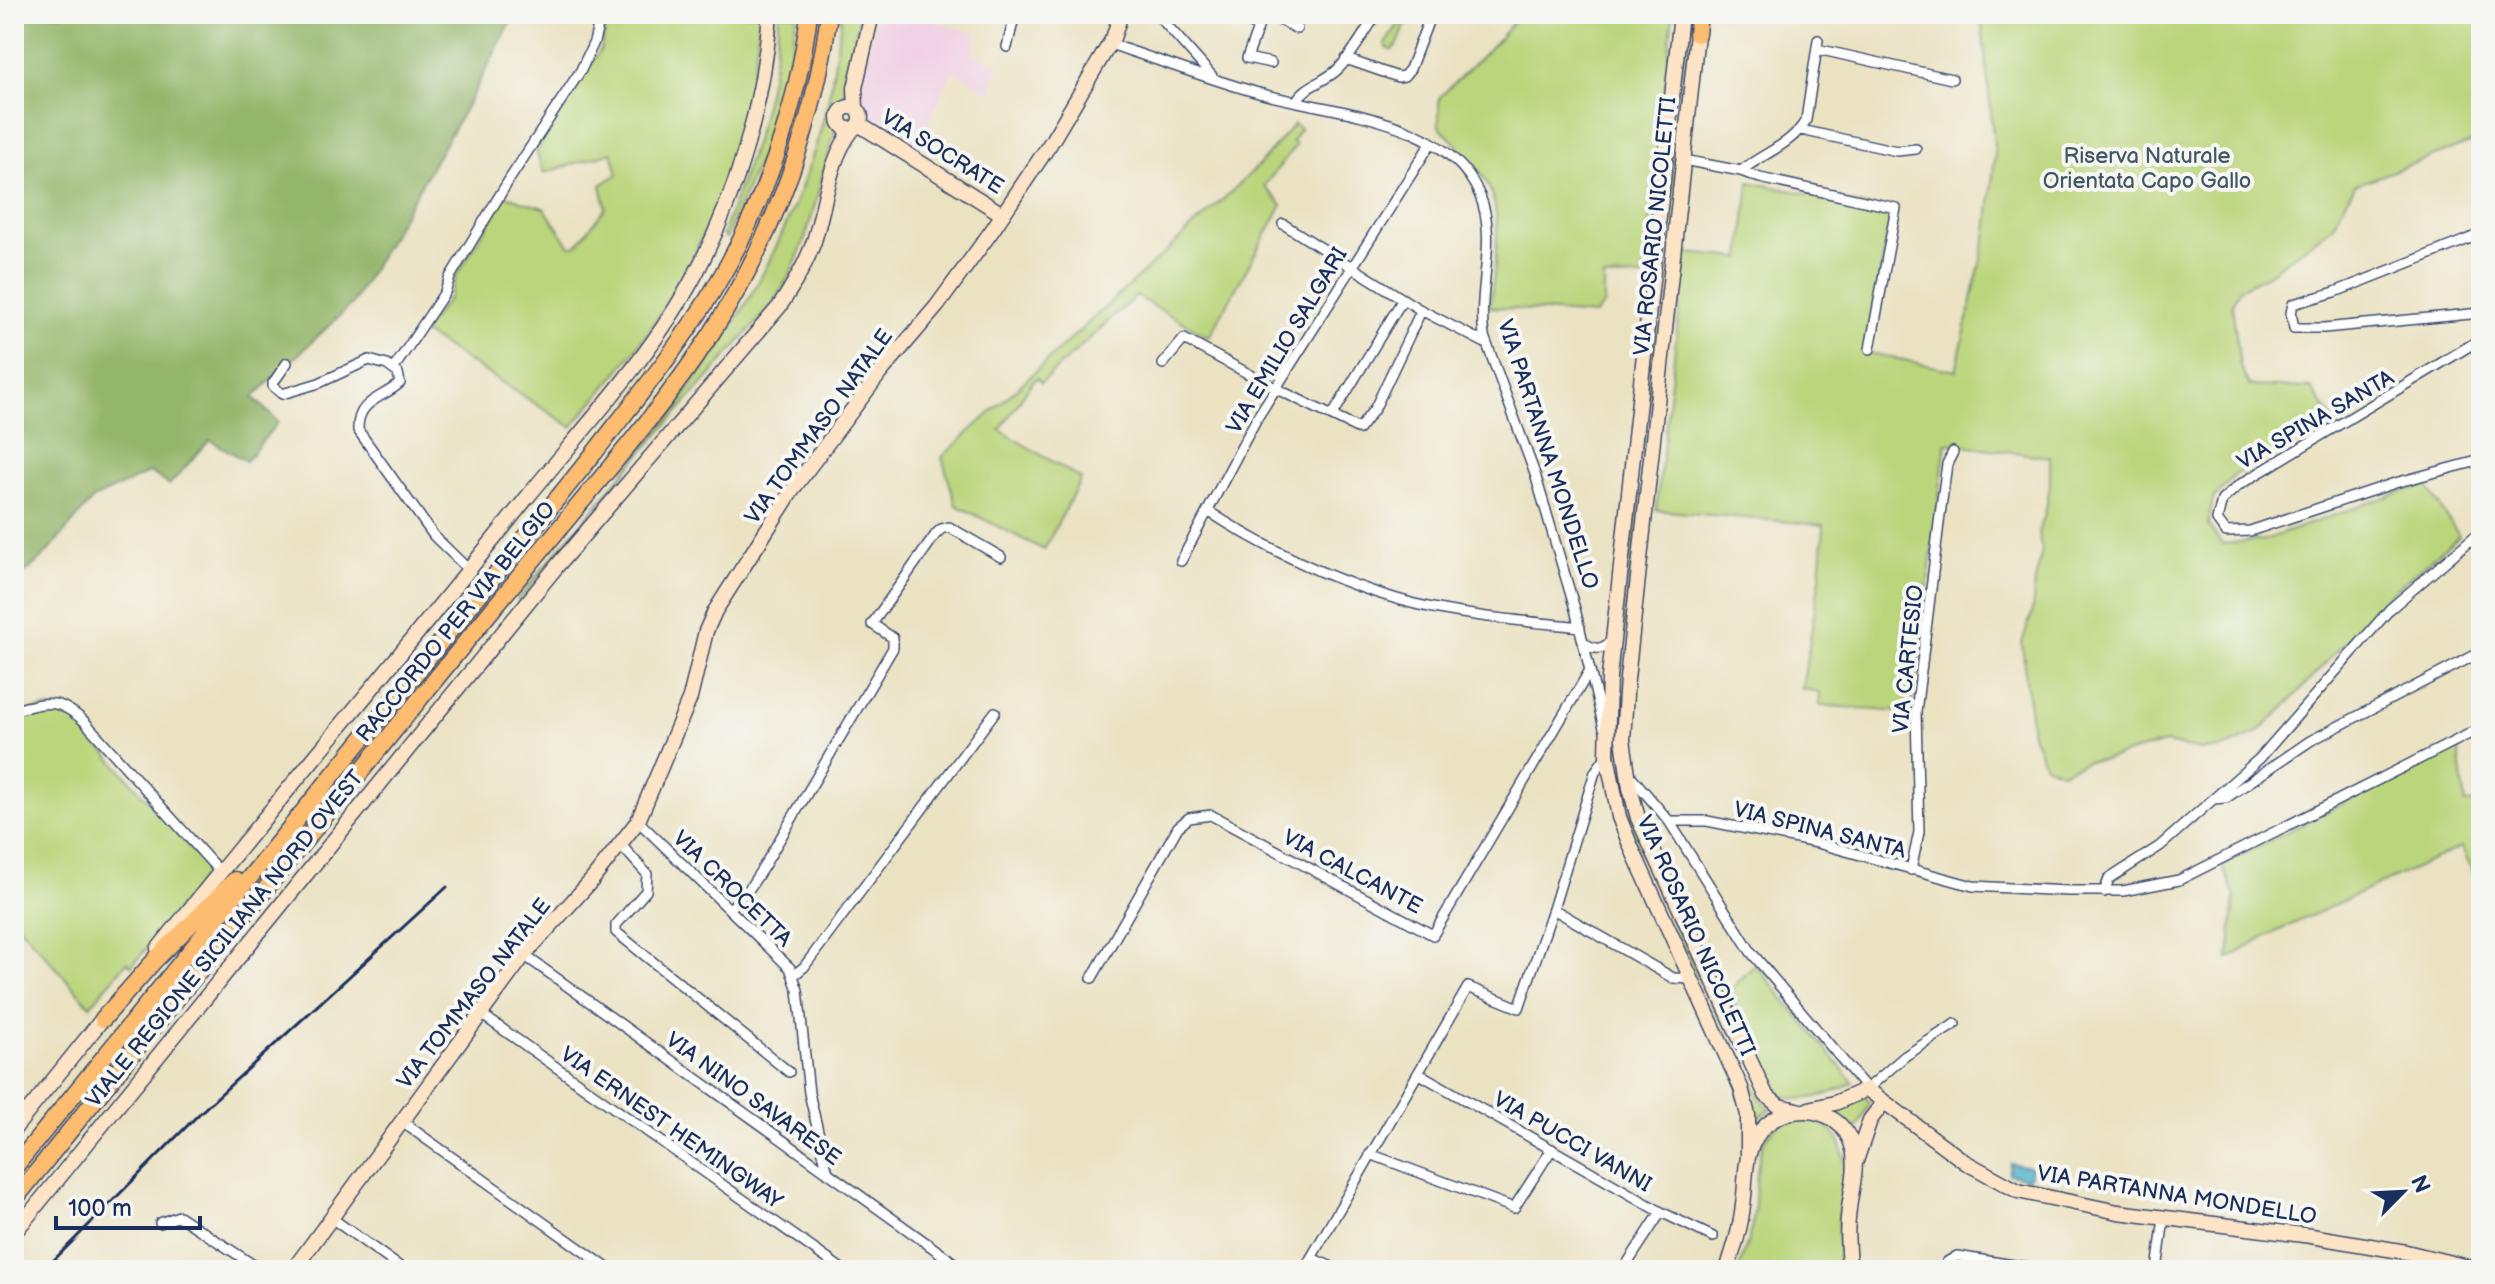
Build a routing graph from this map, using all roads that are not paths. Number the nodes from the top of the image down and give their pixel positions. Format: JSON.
{"nodes":[{"id":1,"x":601,"y":14,"type":"edge"},
{"id":2,"x":770,"y":14,"type":"edge"},
{"id":3,"x":809,"y":14,"type":"edge"},
{"id":4,"x":829,"y":14,"type":"edge"},
{"id":5,"x":864,"y":14,"type":"edge"},
{"id":6,"x":872,"y":14,"type":"edge"},
{"id":7,"x":1015,"y":14,"type":"edge"},
{"id":8,"x":1121,"y":14,"type":"edge"},
{"id":9,"x":1157,"y":14,"type":"edge"},
{"id":10,"x":1238,"y":14,"type":"edge"},
{"id":11,"x":1265,"y":14,"type":"edge"},
{"id":12,"x":1310,"y":14,"type":"edge"},
{"id":13,"x":1377,"y":14,"type":"edge"},
{"id":14,"x":1431,"y":14,"type":"edge"},
{"id":15,"x":1681,"y":14,"type":"edge"},
{"id":16,"x":1700,"y":14,"type":"edge"},
{"id":17,"x":1325,"y":19,"type":"dead end"},
{"id":18,"x":1258,"y":28,"type":"junction"},
{"id":19,"x":1297,"y":29,"type":"dead end"},
{"id":20,"x":1697,"y":34,"type":"joint"},
{"id":21,"x":1110,"y":44,"type":"junction"},
{"id":22,"x":1007,"y":47,"type":"dead end"},
{"id":23,"x":1346,"y":59,"type":"junction"},
{"id":24,"x":1271,"y":63,"type":"dead end"},
{"id":25,"x":1214,"y":78,"type":"junction"},
{"id":26,"x":1952,"y":79,"type":"dead end"},
{"id":27,"x":1321,"y":82,"type":"junction"},
{"id":28,"x":1297,"y":100,"type":"junction"},
{"id":29,"x":1313,"y":103,"type":"junction"},
{"id":30,"x":850,"y":108,"type":"junction"},
{"id":31,"x":857,"y":127,"type":"junction"},
{"id":32,"x":1801,"y":130,"type":"junction"},
{"id":33,"x":1431,"y":143,"type":"junction"},
{"id":34,"x":1916,"y":149,"type":"dead end"},
{"id":35,"x":1683,"y":160,"type":"junction"},
{"id":36,"x":1741,"y":171,"type":"junction"},
{"id":37,"x":1002,"y":214,"type":"junction"},
{"id":38,"x":1283,"y":224,"type":"dead end"},
{"id":39,"x":2481,"y":234,"type":"edge"},
{"id":40,"x":1351,"y":267,"type":"junction"},
{"id":41,"x":1403,"y":299,"type":"junction"},
{"id":42,"x":1421,"y":311,"type":"junction"},
{"id":43,"x":2481,"y":313,"type":"edge"},
{"id":44,"x":2481,"y":339,"type":"edge"},
{"id":45,"x":1487,"y":344,"type":"junction"},
{"id":46,"x":1870,"y":349,"type":"dead end"},
{"id":47,"x":287,"y":363,"type":"dead end"},
{"id":48,"x":1163,"y":364,"type":"dead end"},
{"id":49,"x":394,"y":368,"type":"junction"},
{"id":50,"x":1275,"y":388,"type":"junction"},
{"id":51,"x":1332,"y":416,"type":"junction"},
{"id":52,"x":1635,"y":441,"type":"junction"},
{"id":53,"x":1653,"y":442,"type":"junction"},
{"id":54,"x":1953,"y":452,"type":"dead end"},
{"id":55,"x":2481,"y":460,"type":"edge"},
{"id":56,"x":1628,"y":490,"type":"junction"},
{"id":57,"x":1646,"y":498,"type":"junction"},
{"id":58,"x":1208,"y":511,"type":"junction"},
{"id":59,"x":2481,"y":531,"type":"edge"},
{"id":60,"x":1001,"y":557,"type":"dead end"},
{"id":61,"x":1181,"y":561,"type":"dead end"},
{"id":62,"x":469,"y":570,"type":"junction"},
{"id":63,"x":457,"y":620,"type":"junction"},
{"id":64,"x":1580,"y":627,"type":"junction"},
{"id":65,"x":1613,"y":639,"type":"junction"},
{"id":66,"x":1583,"y":641,"type":"junction"},
{"id":67,"x":2481,"y":652,"type":"edge"},
{"id":68,"x":1590,"y":670,"type":"junction"},
{"id":69,"x":14,"y":710,"type":"edge"},
{"id":70,"x":995,"y":712,"type":"dead end"},
{"id":71,"x":2481,"y":728,"type":"edge"},
{"id":72,"x":1606,"y":735,"type":"junction"},
{"id":73,"x":1607,"y":755,"type":"junction"},
{"id":74,"x":1626,"y":768,"type":"junction"},
{"id":75,"x":2214,"y":799,"type":"junction"},
{"id":76,"x":638,"y":821,"type":"junction"},
{"id":77,"x":1669,"y":821,"type":"junction"},
{"id":78,"x":621,"y":845,"type":"junction"},
{"id":79,"x":1911,"y":870,"type":"junction"},
{"id":80,"x":220,"y":872,"type":"junction"},
{"id":81,"x":2104,"y":892,"type":"junction"},
{"id":82,"x":730,"y":909,"type":"junction"},
{"id":83,"x":1553,"y":909,"type":"junction"},
{"id":84,"x":524,"y":955,"type":"junction"},
{"id":85,"x":794,"y":975,"type":"junction"},
{"id":86,"x":1092,"y":978,"type":"dead end"},
{"id":87,"x":1691,"y":979,"type":"junction"},
{"id":88,"x":481,"y":1014,"type":"junction"},
{"id":89,"x":103,"y":1019,"type":"junction"},
{"id":90,"x":1955,"y":1024,"type":"dead end"},
{"id":91,"x":789,"y":1072,"type":"dead end"},
{"id":92,"x":1418,"y":1073,"type":"junction"},
{"id":93,"x":1867,"y":1089,"type":"junction"},
{"id":94,"x":14,"y":1102,"type":"edge"},
{"id":95,"x":1883,"y":1103,"type":"junction"},
{"id":96,"x":1803,"y":1110,"type":"junction"},
{"id":97,"x":27,"y":1113,"type":"junction"},
{"id":98,"x":401,"y":1121,"type":"junction"},
{"id":99,"x":14,"y":1129,"type":"edge"},
{"id":100,"x":1552,"y":1149,"type":"junction"},
{"id":101,"x":1370,"y":1154,"type":"junction"},
{"id":102,"x":1748,"y":1158,"type":"junction"},
{"id":103,"x":1855,"y":1165,"type":"junction"},
{"id":104,"x":14,"y":1168,"type":"edge"},
{"id":105,"x":828,"y":1174,"type":"junction"},
{"id":106,"x":14,"y":1200,"type":"edge"},
{"id":107,"x":1661,"y":1212,"type":"junction"},
{"id":108,"x":330,"y":1217,"type":"junction"},
{"id":109,"x":2164,"y":1218,"type":"junction"},
{"id":110,"x":160,"y":1223,"type":"dead end"},
{"id":111,"x":14,"y":1233,"type":"edge"},
{"id":112,"x":1713,"y":1237,"type":"dead end"},
{"id":113,"x":1311,"y":1258,"type":"junction"},
{"id":114,"x":261,"y":1270,"type":"edge"},
{"id":115,"x":293,"y":1270,"type":"edge"},
{"id":116,"x":404,"y":1270,"type":"edge"},
{"id":117,"x":610,"y":1270,"type":"edge"},
{"id":118,"x":843,"y":1270,"type":"edge"},
{"id":119,"x":964,"y":1270,"type":"edge"},
{"id":120,"x":1304,"y":1270,"type":"edge"},
{"id":121,"x":1339,"y":1270,"type":"edge"},
{"id":122,"x":1623,"y":1270,"type":"edge"},
{"id":123,"x":1727,"y":1270,"type":"edge"},
{"id":124,"x":1852,"y":1270,"type":"edge"},
{"id":125,"x":1946,"y":1270,"type":"edge"},
{"id":126,"x":2045,"y":1270,"type":"edge"},
{"id":127,"x":2157,"y":1270,"type":"edge"},
{"id":128,"x":2480,"y":1270,"type":"edge"}],
"edges":[{"from":1,"to":49,"type":"street"},
{"from":2,"to":62,"type":"street","name":"VIALE REGIONE SICILIANA NORD OVEST"},
{"from":3,"to":63,"type":"highway","name":"RACCORDO PER VIA BELGIO"},
{"from":4,"to":106,"type":"highway","name":"RACCORDO PER VIA BELGIO"},
{"from":5,"to":30,"type":"street"},
{"from":6,"to":30,"type":"street"},
{"from":7,"to":22,"type":"street"},
{"from":8,"to":21,"type":"street","name":"VIA TOMMASO NATALE"},
{"from":9,"to":25,"type":"street"},
{"from":10,"to":18,"type":"street"},
{"from":11,"to":18,"type":"street"},
{"from":11,"to":19,"type":"street"},
{"from":12,"to":17,"type":"street"},
{"from":13,"to":23,"type":"street"},
{"from":14,"to":23,"type":"street"},
{"from":15,"to":52,"type":"street","name":"VIA ROSARIO NICOLETTI"},
{"from":16,"to":20,"type":"highway"},
{"from":18,"to":24,"type":"street"},
{"from":20,"to":35,"type":"street","name":"VIA ROSARIO NICOLETTI"},
{"from":21,"to":25,"type":"street","name":"VIA PARTANNA MONDELLO"},
{"from":21,"to":37,"type":"street","name":"VIA TOMMASO NATALE"},
{"from":23,"to":27,"type":"street"},
{"from":25,"to":28,"type":"street","name":"VIA PARTANNA MONDELLO"},
{"from":26,"to":32,"type":"street"},
{"from":27,"to":28,"type":"street"},
{"from":27,"to":29,"type":"street"},
{"from":28,"to":29,"type":"street","name":"VIA PARTANNA MONDELLO"},
{"from":29,"to":33,"type":"street","name":"VIA PARTANNA MONDELLO"},
{"from":30,"to":31,"type":"street"},
{"from":30,"to":31,"type":"street"},
{"from":31,"to":37,"type":"street","name":"VIA SOCRATE"},
{"from":31,"to":111,"type":"street","name":"VIALE REGIONE SICILIANA NORD OVEST"},
{"from":32,"to":34,"type":"street"},
{"from":32,"to":36,"type":"street"},
{"from":33,"to":40,"type":"street","name":"VIA EMILIO SALGARI"},
{"from":33,"to":45,"type":"street","name":"VIA PARTANNA MONDELLO"},
{"from":35,"to":36,"type":"street"},
{"from":35,"to":53,"type":"street","name":"VIA ROSARIO NICOLETTI"},
{"from":36,"to":46,"type":"street"},
{"from":37,"to":76,"type":"street","name":"VIA TOMMASO NATALE"},
{"from":38,"to":40,"type":"street"},
{"from":39,"to":43,"type":"street"},
{"from":40,"to":41,"type":"street"},
{"from":40,"to":50,"type":"street","name":"VIA EMILIO SALGARI"},
{"from":41,"to":42,"type":"street"},
{"from":41,"to":51,"type":"street"},
{"from":42,"to":45,"type":"street"},
{"from":42,"to":51,"type":"street"},
{"from":44,"to":55,"type":"street","name":"VIA SPINA SANTA"},
{"from":45,"to":64,"type":"street","name":"VIA PARTANNA MONDELLO"},
{"from":47,"to":49,"type":"street"},
{"from":48,"to":50,"type":"street"},
{"from":49,"to":62,"type":"street"},
{"from":50,"to":51,"type":"street"},
{"from":50,"to":58,"type":"street","name":"VIA EMILIO SALGARI"},
{"from":52,"to":53,"type":"street"},
{"from":52,"to":56,"type":"street","name":"VIA ROSARIO NICOLETTI"},
{"from":53,"to":57,"type":"street","name":"VIA ROSARIO NICOLETTI"},
{"from":54,"to":79,"type":"street","name":"VIA CARTESIO"},
{"from":56,"to":57,"type":"street"},
{"from":56,"to":65,"type":"street","name":"VIA ROSARIO NICOLETTI"},
{"from":57,"to":74,"type":"street","name":"VIA ROSARIO NICOLETTI"},
{"from":58,"to":61,"type":"street","name":"VIA EMILIO SALGARI"},
{"from":58,"to":64,"type":"street"},
{"from":59,"to":75,"type":"street"},
{"from":60,"to":82,"type":"street"},
{"from":62,"to":80,"type":"street","name":"VIALE REGIONE SICILIANA NORD OVEST"},
{"from":63,"to":89,"type":"highway"},
{"from":63,"to":104,"type":"highway","name":"RACCORDO PER VIA BELGIO"},
{"from":64,"to":66,"type":"street","name":"VIA PARTANNA MONDELLO"},
{"from":65,"to":66,"type":"street"},
{"from":65,"to":72,"type":"street","name":"VIA ROSARIO NICOLETTI"},
{"from":66,"to":68,"type":"street","name":"VIA PARTANNA MONDELLO"},
{"from":67,"to":75,"type":"street"},
{"from":68,"to":72,"type":"street","name":"VIA PARTANNA MONDELLO"},
{"from":68,"to":86,"type":"street","name":"VIA CALCANTE"},
{"from":69,"to":80,"type":"street"},
{"from":70,"to":85,"type":"street"},
{"from":71,"to":81,"type":"street","name":"VIA SPINA SANTA"},
{"from":72,"to":73,"type":"street","name":"VIA ROSARIO NICOLETTI"},
{"from":73,"to":83,"type":"street"},
{"from":73,"to":87,"type":"street","name":"VIA ROSARIO NICOLETTI"},
{"from":74,"to":77,"type":"street","name":"VIA PARTANNA MONDELLO"},
{"from":74,"to":96,"type":"street","name":"VIA ROSARIO NICOLETTI"},
{"from":75,"to":81,"type":"street"},
{"from":76,"to":78,"type":"street","name":"VIA TOMMASO NATALE"},
{"from":76,"to":82,"type":"street","name":"VIA CROCETTA"},
{"from":77,"to":79,"type":"street","name":"VIA SPINA SANTA"},
{"from":77,"to":93,"type":"street","name":"VIA PARTANNA MONDELLO"},
{"from":78,"to":84,"type":"street","name":"VIA TOMMASO NATALE"},
{"from":78,"to":91,"type":"street"},
{"from":79,"to":81,"type":"street","name":"VIA SPINA SANTA"},
{"from":80,"to":89,"type":"street","name":"VIALE REGIONE SICILIANA NORD OVEST"},
{"from":82,"to":85,"type":"street","name":"VIA CROCETTA"},
{"from":83,"to":87,"type":"street"},
{"from":83,"to":92,"type":"street"},
{"from":84,"to":88,"type":"street","name":"VIA TOMMASO NATALE"},
{"from":84,"to":105,"type":"street","name":"VIA NINO SAVARESE"},
{"from":85,"to":105,"type":"street","name":"VIA CROCETTA"},
{"from":87,"to":102,"type":"street","name":"VIA ROSARIO NICOLETTI"},
{"from":88,"to":98,"type":"street","name":"VIA TOMMASO NATALE"},
{"from":88,"to":118,"type":"street","name":"VIA ERNEST HEMINGWAY"},
{"from":89,"to":97,"type":"street","name":"VIALE REGIONE SICILIANA NORD OVEST"},
{"from":90,"to":93,"type":"street"},
{"from":92,"to":100,"type":"street","name":"VIA PUCCI VANNI"},
{"from":92,"to":101,"type":"street"},
{"from":93,"to":95,"type":"street","name":"VIA PARTANNA MONDELLO"},
{"from":93,"to":96,"type":"street"},
{"from":94,"to":97,"type":"street"},
{"from":95,"to":103,"type":"street"},
{"from":95,"to":109,"type":"street","name":"VIA PARTANNA MONDELLO"},
{"from":96,"to":102,"type":"street"},
{"from":96,"to":103,"type":"street","name":"VIA ROSARIO NICOLETTI"},
{"from":97,"to":99,"type":"street","name":"VIALE REGIONE SICILIANA NORD OVEST"},
{"from":98,"to":108,"type":"street","name":"VIA TOMMASO NATALE"},
{"from":98,"to":117,"type":"street","name":"VIA TOMMASO NATALE"},
{"from":100,"to":101,"type":"street"},
{"from":100,"to":107,"type":"street","name":"VIA PUCCI VANNI"},
{"from":101,"to":113,"type":"street"},
{"from":102,"to":123,"type":"street","name":"VIA ROSARIO NICOLETTI"},
{"from":103,"to":124,"type":"street"},
{"from":105,"to":119,"type":"street","name":"VIA NINO SAVARESE"},
{"from":107,"to":112,"type":"street","name":"VIA PUCCI VANNI"},
{"from":107,"to":122,"type":"street"},
{"from":108,"to":115,"type":"street","name":"VIA TOMMASO NATALE"},
{"from":108,"to":116,"type":"street"},
{"from":109,"to":127,"type":"street"},
{"from":109,"to":128,"type":"street","name":"VIA PARTANNA MONDELLO"},
{"from":110,"to":114,"type":"street"},
{"from":113,"to":120,"type":"street"},
{"from":113,"to":121,"type":"street"},
{"from":125,"to":126,"type":"street"}]}
